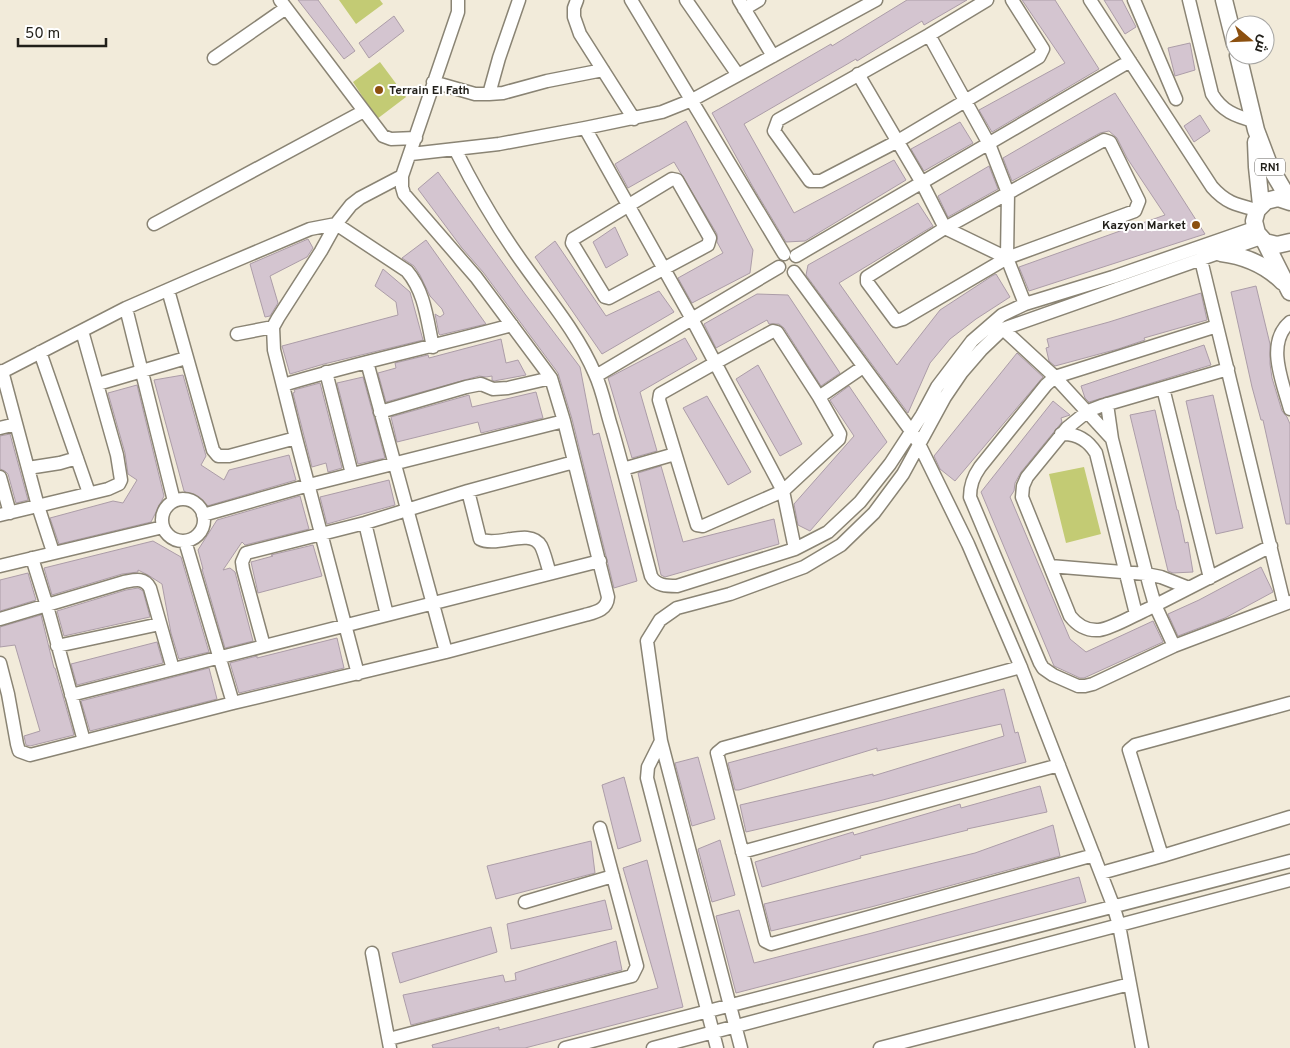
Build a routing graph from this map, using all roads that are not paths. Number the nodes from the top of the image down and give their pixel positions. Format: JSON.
{"nodes":[{"id":1,"x":458,"y":0,"type":"edge"},
{"id":2,"x":519,"y":0,"type":"edge"},
{"id":3,"x":577,"y":0,"type":"edge"},
{"id":4,"x":631,"y":0,"type":"edge"},
{"id":5,"x":686,"y":0,"type":"edge"},
{"id":6,"x":759,"y":0,"type":"edge"},
{"id":7,"x":987,"y":0,"type":"edge"},
{"id":8,"x":1012,"y":0,"type":"edge"},
{"id":9,"x":1090,"y":0,"type":"edge"},
{"id":10,"x":1134,"y":0,"type":"edge"},
{"id":11,"x":1189,"y":0,"type":"edge"},
{"id":12,"x":1224,"y":0,"type":"edge"},
{"id":13,"x":871,"y":1,"type":"edge"},
{"id":14,"x":283,"y":4,"type":"edge"},
{"id":15,"x":741,"y":5,"type":"edge"},
{"id":16,"x":1228,"y":15,"type":"edge"},
{"id":17,"x":929,"y":35,"type":"junction"},
{"id":18,"x":773,"y":56,"type":"junction"},
{"id":19,"x":214,"y":58,"type":"dead end"},
{"id":20,"x":1130,"y":61,"type":"junction"},
{"id":21,"x":1240,"y":65,"type":"edge"},
{"id":22,"x":603,"y":70,"type":"junction"},
{"id":23,"x":858,"y":74,"type":"junction"},
{"id":24,"x":738,"y":75,"type":"junction"},
{"id":25,"x":432,"y":82,"type":"junction"},
{"id":26,"x":489,"y":94,"type":"junction"},
{"id":27,"x":1176,"y":99,"type":"dead end"},
{"id":28,"x":692,"y":100,"type":"junction"},
{"id":29,"x":965,"y":101,"type":"junction"},
{"id":30,"x":364,"y":111,"type":"junction"},
{"id":31,"x":634,"y":119,"type":"junction"},
{"id":32,"x":1255,"y":125,"type":"junction"},
{"id":33,"x":585,"y":128,"type":"junction"},
{"id":34,"x":416,"y":138,"type":"junction"},
{"id":35,"x":898,"y":141,"type":"junction"},
{"id":36,"x":988,"y":144,"type":"junction"},
{"id":37,"x":455,"y":149,"type":"junction"},
{"id":38,"x":411,"y":154,"type":"junction"},
{"id":39,"x":402,"y":176,"type":"junction"},
{"id":40,"x":922,"y":183,"type":"junction"},
{"id":41,"x":1008,"y":193,"type":"junction"},
{"id":42,"x":1290,"y":201,"type":"edge"},
{"id":43,"x":628,"y":205,"type":"junction"},
{"id":44,"x":1259,"y":207,"type":"junction"},
{"id":45,"x":154,"y":224,"type":"dead end"},
{"id":46,"x":336,"y":224,"type":"junction"},
{"id":47,"x":945,"y":228,"type":"junction"},
{"id":48,"x":1260,"y":236,"type":"junction"},
{"id":49,"x":1290,"y":242,"type":"edge"},
{"id":50,"x":1221,"y":253,"type":"junction"},
{"id":51,"x":790,"y":255,"type":"junction"},
{"id":52,"x":1007,"y":258,"type":"junction"},
{"id":53,"x":1201,"y":260,"type":"junction"},
{"id":54,"x":779,"y":267,"type":"junction"},
{"id":55,"x":664,"y":269,"type":"junction"},
{"id":56,"x":794,"y":272,"type":"junction"},
{"id":57,"x":1288,"y":288,"type":"edge"},
{"id":58,"x":168,"y":290,"type":"junction"},
{"id":59,"x":1026,"y":304,"type":"junction"},
{"id":60,"x":126,"y":308,"type":"junction"},
{"id":61,"x":692,"y":319,"type":"junction"},
{"id":62,"x":1290,"y":322,"type":"edge"},
{"id":63,"x":512,"y":325,"type":"junction"},
{"id":64,"x":1217,"y":326,"type":"junction"},
{"id":65,"x":273,"y":327,"type":"junction"},
{"id":66,"x":1003,"y":330,"type":"junction"},
{"id":67,"x":82,"y":331,"type":"junction"},
{"id":68,"x":236,"y":334,"type":"dead end"},
{"id":69,"x":433,"y":347,"type":"junction"},
{"id":70,"x":40,"y":352,"type":"junction"},
{"id":71,"x":186,"y":358,"type":"junction"},
{"id":72,"x":366,"y":362,"type":"junction"},
{"id":73,"x":715,"y":362,"type":"junction"},
{"id":74,"x":863,"y":367,"type":"junction"},
{"id":75,"x":1228,"y":369,"type":"junction"},
{"id":76,"x":142,"y":370,"type":"junction"},
{"id":77,"x":1,"y":372,"type":"edge"},
{"id":78,"x":326,"y":372,"type":"junction"},
{"id":79,"x":596,"y":376,"type":"junction"},
{"id":80,"x":1055,"y":377,"type":"junction"},
{"id":81,"x":551,"y":378,"type":"junction"},
{"id":82,"x":98,"y":384,"type":"junction"},
{"id":83,"x":283,"y":385,"type":"junction"},
{"id":84,"x":1162,"y":388,"type":"junction"},
{"id":85,"x":819,"y":397,"type":"junction"},
{"id":86,"x":1107,"y":404,"type":"junction"},
{"id":87,"x":1290,"y":410,"type":"edge"},
{"id":88,"x":380,"y":412,"type":"junction"},
{"id":89,"x":1088,"y":412,"type":"junction"},
{"id":90,"x":564,"y":421,"type":"junction"},
{"id":91,"x":16,"y":424,"type":"junction"},
{"id":92,"x":0,"y":428,"type":"edge"},
{"id":93,"x":912,"y":431,"type":"junction"},
{"id":94,"x":1061,"y":434,"type":"junction"},
{"id":95,"x":296,"y":438,"type":"junction"},
{"id":96,"x":1112,"y":439,"type":"junction"},
{"id":97,"x":919,"y":444,"type":"junction"},
{"id":98,"x":675,"y":454,"type":"junction"},
{"id":99,"x":77,"y":458,"type":"junction"},
{"id":100,"x":574,"y":462,"type":"junction"},
{"id":101,"x":395,"y":464,"type":"junction"},
{"id":102,"x":28,"y":468,"type":"junction"},
{"id":103,"x":623,"y":469,"type":"junction"},
{"id":104,"x":352,"y":474,"type":"junction"},
{"id":105,"x":0,"y":476,"type":"edge"},
{"id":106,"x":309,"y":486,"type":"junction"},
{"id":107,"x":468,"y":491,"type":"junction"},
{"id":108,"x":783,"y":491,"type":"junction"},
{"id":109,"x":89,"y":493,"type":"junction"},
{"id":110,"x":174,"y":501,"type":"junction"},
{"id":111,"x":38,"y":506,"type":"junction"},
{"id":112,"x":408,"y":511,"type":"junction"},
{"id":113,"x":5,"y":514,"type":"edge"},
{"id":114,"x":203,"y":515,"type":"junction"},
{"id":115,"x":366,"y":523,"type":"junction"},
{"id":116,"x":163,"y":527,"type":"junction"},
{"id":117,"x":321,"y":535,"type":"junction"},
{"id":118,"x":185,"y":541,"type":"junction"},
{"id":119,"x":1271,"y":546,"type":"junction"},
{"id":120,"x":795,"y":549,"type":"junction"},
{"id":121,"x":53,"y":552,"type":"junction"},
{"id":122,"x":32,"y":558,"type":"junction"},
{"id":123,"x":600,"y":561,"type":"junction"},
{"id":124,"x":0,"y":566,"type":"edge"},
{"id":125,"x":1050,"y":566,"type":"junction"},
{"id":126,"x":1125,"y":572,"type":"junction"},
{"id":127,"x":550,"y":573,"type":"junction"},
{"id":128,"x":1146,"y":574,"type":"junction"},
{"id":129,"x":1210,"y":578,"type":"junction"},
{"id":130,"x":1189,"y":588,"type":"junction"},
{"id":131,"x":1287,"y":602,"type":"edge"},
{"id":132,"x":433,"y":603,"type":"junction"},
{"id":133,"x":1156,"y":605,"type":"junction"},
{"id":134,"x":47,"y":606,"type":"junction"},
{"id":135,"x":1136,"y":614,"type":"junction"},
{"id":136,"x":387,"y":615,"type":"junction"},
{"id":137,"x":0,"y":619,"type":"edge"},
{"id":138,"x":160,"y":624,"type":"junction"},
{"id":139,"x":346,"y":626,"type":"junction"},
{"id":140,"x":57,"y":646,"type":"junction"},
{"id":141,"x":264,"y":646,"type":"junction"},
{"id":142,"x":1174,"y":646,"type":"junction"},
{"id":143,"x":446,"y":652,"type":"junction"},
{"id":144,"x":220,"y":657,"type":"junction"},
{"id":145,"x":0,"y":663,"type":"edge"},
{"id":146,"x":1021,"y":667,"type":"junction"},
{"id":147,"x":173,"y":669,"type":"junction"},
{"id":148,"x":358,"y":674,"type":"junction"},
{"id":149,"x":71,"y":695,"type":"junction"},
{"id":150,"x":1290,"y":702,"type":"edge"},
{"id":151,"x":233,"y":703,"type":"junction"},
{"id":152,"x":84,"y":740,"type":"junction"},
{"id":153,"x":661,"y":741,"type":"junction"},
{"id":154,"x":1059,"y":765,"type":"junction"},
{"id":155,"x":1290,"y":817,"type":"edge"},
{"id":156,"x":600,"y":828,"type":"dead end"},
{"id":157,"x":742,"y":852,"type":"junction"},
{"id":158,"x":1094,"y":856,"type":"junction"},
{"id":159,"x":1162,"y":856,"type":"junction"},
{"id":160,"x":1290,"y":860,"type":"edge"},
{"id":161,"x":1101,"y":873,"type":"junction"},
{"id":162,"x":613,"y":876,"type":"junction"},
{"id":163,"x":1290,"y":880,"type":"edge"},
{"id":164,"x":526,"y":902,"type":"dead end"},
{"id":165,"x":1113,"y":906,"type":"junction"},
{"id":166,"x":1119,"y":926,"type":"junction"},
{"id":167,"x":372,"y":953,"type":"dead end"},
{"id":168,"x":1130,"y":984,"type":"junction"},
{"id":169,"x":729,"y":1005,"type":"junction"},
{"id":170,"x":708,"y":1011,"type":"junction"},
{"id":171,"x":735,"y":1027,"type":"junction"},
{"id":172,"x":713,"y":1032,"type":"junction"},
{"id":173,"x":390,"y":1043,"type":"edge"},
{"id":174,"x":566,"y":1048,"type":"edge"},
{"id":175,"x":653,"y":1048,"type":"edge"},
{"id":176,"x":717,"y":1048,"type":"edge"},
{"id":177,"x":741,"y":1048,"type":"edge"},
{"id":178,"x":880,"y":1048,"type":"edge"},
{"id":179,"x":1142,"y":1048,"type":"edge"}],
"edges":[{"from":1,"to":25,"type":"street"},
{"from":2,"to":26,"type":"street"},
{"from":3,"to":22,"type":"street"},
{"from":4,"to":28,"type":"street"},
{"from":5,"to":24,"type":"street"},
{"from":6,"to":15,"type":"street"},
{"from":7,"to":17,"type":"street"},
{"from":8,"to":29,"type":"street"},
{"from":9,"to":20,"type":"street"},
{"from":10,"to":27,"type":"street"},
{"from":11,"to":32,"type":"street"},
{"from":12,"to":16,"type":"main road"},
{"from":13,"to":18,"type":"street"},
{"from":14,"to":19,"type":"street"},
{"from":14,"to":30,"type":"street"},
{"from":15,"to":18,"type":"street"},
{"from":17,"to":23,"type":"street"},
{"from":17,"to":29,"type":"street"},
{"from":18,"to":24,"type":"street"},
{"from":20,"to":36,"type":"street"},
{"from":20,"to":44,"type":"street"},
{"from":21,"to":32,"type":"main road","number":"RN1"},
{"from":22,"to":26,"type":"street"},
{"from":22,"to":31,"type":"street"},
{"from":23,"to":35,"type":"street"},
{"from":23,"to":35,"type":"street"},
{"from":24,"to":28,"type":"street"},
{"from":25,"to":26,"type":"street"},
{"from":25,"to":34,"type":"street"},
{"from":28,"to":31,"type":"street"},
{"from":28,"to":51,"type":"street"},
{"from":29,"to":35,"type":"street"},
{"from":29,"to":36,"type":"street"},
{"from":30,"to":34,"type":"street"},
{"from":30,"to":45,"type":"street"},
{"from":31,"to":33,"type":"street"},
{"from":32,"to":42,"type":"main road","number":"RN1"},
{"from":32,"to":44,"type":"main road","number":"RN1"},
{"from":33,"to":37,"type":"street"},
{"from":33,"to":43,"type":"street"},
{"from":34,"to":38,"type":"street"},
{"from":35,"to":40,"type":"street"},
{"from":36,"to":40,"type":"street"},
{"from":36,"to":41,"type":"street"},
{"from":37,"to":38,"type":"street"},
{"from":37,"to":79,"type":"street"},
{"from":38,"to":39,"type":"street"},
{"from":39,"to":46,"type":"street"},
{"from":39,"to":63,"type":"street"},
{"from":40,"to":47,"type":"street"},
{"from":40,"to":51,"type":"street"},
{"from":41,"to":47,"type":"street"},
{"from":41,"to":52,"type":"street"},
{"from":41,"to":52,"type":"street"},
{"from":42,"to":44,"type":"main road","number":"RN1"},
{"from":43,"to":55,"type":"street"},
{"from":43,"to":55,"type":"street"},
{"from":43,"to":55,"type":"street"},
{"from":44,"to":48,"type":"main road","number":"RN1"},
{"from":46,"to":58,"type":"street"},
{"from":46,"to":65,"type":"street"},
{"from":46,"to":69,"type":"street"},
{"from":47,"to":52,"type":"street"},
{"from":47,"to":52,"type":"street"},
{"from":48,"to":49,"type":"main road"},
{"from":48,"to":50,"type":"street"},
{"from":48,"to":57,"type":"main road"},
{"from":48,"to":59,"type":"street"},
{"from":50,"to":53,"type":"street"},
{"from":50,"to":57,"type":"main road"},
{"from":51,"to":54,"type":"street"},
{"from":51,"to":56,"type":"street"},
{"from":52,"to":59,"type":"street"},
{"from":53,"to":64,"type":"street"},
{"from":53,"to":66,"type":"street"},
{"from":54,"to":56,"type":"street"},
{"from":54,"to":61,"type":"street"},
{"from":55,"to":61,"type":"street"},
{"from":56,"to":74,"type":"street"},
{"from":58,"to":60,"type":"street"},
{"from":58,"to":71,"type":"street"},
{"from":59,"to":93,"type":"street"},
{"from":60,"to":67,"type":"street"},
{"from":60,"to":76,"type":"street"},
{"from":61,"to":73,"type":"street"},
{"from":61,"to":79,"type":"street"},
{"from":62,"to":87,"type":"street"},
{"from":63,"to":69,"type":"street"},
{"from":63,"to":81,"type":"street"},
{"from":64,"to":75,"type":"street"},
{"from":64,"to":80,"type":"street"},
{"from":65,"to":68,"type":"street"},
{"from":65,"to":83,"type":"street"},
{"from":66,"to":80,"type":"street"},
{"from":66,"to":97,"type":"street"},
{"from":67,"to":70,"type":"street"},
{"from":67,"to":82,"type":"street"},
{"from":69,"to":72,"type":"street"},
{"from":70,"to":77,"type":"street"},
{"from":70,"to":99,"type":"street"},
{"from":71,"to":76,"type":"street"},
{"from":71,"to":95,"type":"street"},
{"from":72,"to":78,"type":"street"},
{"from":72,"to":88,"type":"street"},
{"from":73,"to":85,"type":"street"},
{"from":73,"to":98,"type":"street"},
{"from":73,"to":108,"type":"street"},
{"from":74,"to":85,"type":"street"},
{"from":74,"to":93,"type":"street"},
{"from":75,"to":84,"type":"street"},
{"from":75,"to":119,"type":"street"},
{"from":76,"to":82,"type":"street"},
{"from":76,"to":110,"type":"street"},
{"from":77,"to":91,"type":"street"},
{"from":78,"to":83,"type":"street"},
{"from":78,"to":104,"type":"street"},
{"from":79,"to":103,"type":"street"},
{"from":80,"to":89,"type":"street"},
{"from":80,"to":142,"type":"street"},
{"from":81,"to":88,"type":"street"},
{"from":81,"to":90,"type":"street"},
{"from":82,"to":109,"type":"street"},
{"from":83,"to":95,"type":"street"},
{"from":84,"to":86,"type":"street"},
{"from":84,"to":129,"type":"street"},
{"from":85,"to":108,"type":"street"},
{"from":86,"to":89,"type":"street"},
{"from":86,"to":96,"type":"street"},
{"from":88,"to":101,"type":"street"},
{"from":89,"to":94,"type":"street"},
{"from":89,"to":96,"type":"street"},
{"from":90,"to":100,"type":"street"},
{"from":90,"to":101,"type":"street"},
{"from":91,"to":92,"type":"street"},
{"from":91,"to":102,"type":"street"},
{"from":93,"to":97,"type":"street"},
{"from":93,"to":120,"type":"street"},
{"from":94,"to":125,"type":"street"},
{"from":94,"to":126,"type":"street"},
{"from":95,"to":106,"type":"street"},
{"from":96,"to":128,"type":"street"},
{"from":97,"to":146,"type":"street"},
{"from":97,"to":153,"type":"street"},
{"from":98,"to":103,"type":"street"},
{"from":98,"to":108,"type":"street"},
{"from":99,"to":102,"type":"street"},
{"from":99,"to":109,"type":"street"},
{"from":100,"to":107,"type":"street"},
{"from":100,"to":123,"type":"street"},
{"from":101,"to":104,"type":"street"},
{"from":101,"to":112,"type":"street"},
{"from":102,"to":111,"type":"street"},
{"from":103,"to":120,"type":"street"},
{"from":104,"to":106,"type":"street"},
{"from":105,"to":113,"type":"street"},
{"from":106,"to":114,"type":"street"},
{"from":106,"to":117,"type":"street"},
{"from":107,"to":112,"type":"street"},
{"from":107,"to":127,"type":"street"},
{"from":108,"to":120,"type":"street"},
{"from":109,"to":111,"type":"street"},
{"from":110,"to":114,"type":"street"},
{"from":110,"to":116,"type":"street"},
{"from":111,"to":113,"type":"street"},
{"from":111,"to":121,"type":"street"},
{"from":112,"to":115,"type":"street"},
{"from":112,"to":132,"type":"street"},
{"from":114,"to":118,"type":"street"},
{"from":115,"to":117,"type":"street"},
{"from":115,"to":136,"type":"street"},
{"from":116,"to":118,"type":"street"},
{"from":116,"to":121,"type":"street"},
{"from":117,"to":139,"type":"street"},
{"from":117,"to":141,"type":"street"},
{"from":118,"to":144,"type":"street"},
{"from":119,"to":129,"type":"street"},
{"from":119,"to":131,"type":"street"},
{"from":121,"to":122,"type":"street"},
{"from":122,"to":124,"type":"street"},
{"from":122,"to":134,"type":"street"},
{"from":123,"to":127,"type":"street"},
{"from":123,"to":143,"type":"street"},
{"from":125,"to":126,"type":"street"},
{"from":125,"to":135,"type":"street"},
{"from":126,"to":128,"type":"street"},
{"from":126,"to":135,"type":"street"},
{"from":127,"to":132,"type":"street"},
{"from":128,"to":130,"type":"street"},
{"from":128,"to":133,"type":"street"},
{"from":129,"to":130,"type":"street"},
{"from":130,"to":133,"type":"street"},
{"from":131,"to":142,"type":"street"},
{"from":132,"to":136,"type":"street"},
{"from":132,"to":143,"type":"street"},
{"from":133,"to":135,"type":"street"},
{"from":133,"to":142,"type":"street"},
{"from":134,"to":137,"type":"street"},
{"from":134,"to":138,"type":"street"},
{"from":134,"to":140,"type":"street"},
{"from":136,"to":139,"type":"street"},
{"from":138,"to":140,"type":"street"},
{"from":138,"to":147,"type":"street"},
{"from":139,"to":141,"type":"street"},
{"from":139,"to":148,"type":"street"},
{"from":140,"to":149,"type":"street"},
{"from":141,"to":144,"type":"street"},
{"from":143,"to":148,"type":"street"},
{"from":144,"to":147,"type":"street"},
{"from":144,"to":151,"type":"street"},
{"from":145,"to":152,"type":"street"},
{"from":146,"to":154,"type":"street"},
{"from":146,"to":157,"type":"street"},
{"from":147,"to":149,"type":"street"},
{"from":148,"to":151,"type":"street"},
{"from":149,"to":152,"type":"street"},
{"from":150,"to":159,"type":"street"},
{"from":151,"to":152,"type":"street"},
{"from":153,"to":169,"type":"street"},
{"from":153,"to":170,"type":"street"},
{"from":154,"to":157,"type":"street"},
{"from":154,"to":158,"type":"street"},
{"from":155,"to":159,"type":"street"},
{"from":156,"to":162,"type":"street"},
{"from":157,"to":158,"type":"street"},
{"from":158,"to":161,"type":"street"},
{"from":159,"to":161,"type":"street"},
{"from":160,"to":165,"type":"street"},
{"from":161,"to":165,"type":"street"},
{"from":162,"to":164,"type":"street"},
{"from":162,"to":173,"type":"street"},
{"from":163,"to":166,"type":"street"},
{"from":165,"to":166,"type":"street"},
{"from":165,"to":169,"type":"street"},
{"from":166,"to":168,"type":"street"},
{"from":166,"to":171,"type":"street"},
{"from":167,"to":173,"type":"street"},
{"from":168,"to":178,"type":"street"},
{"from":168,"to":179,"type":"street"},
{"from":169,"to":170,"type":"street"},
{"from":169,"to":171,"type":"street"},
{"from":170,"to":172,"type":"street"},
{"from":170,"to":174,"type":"street"},
{"from":171,"to":172,"type":"street"},
{"from":171,"to":177,"type":"street"},
{"from":172,"to":175,"type":"street"},
{"from":172,"to":176,"type":"street"}]}
